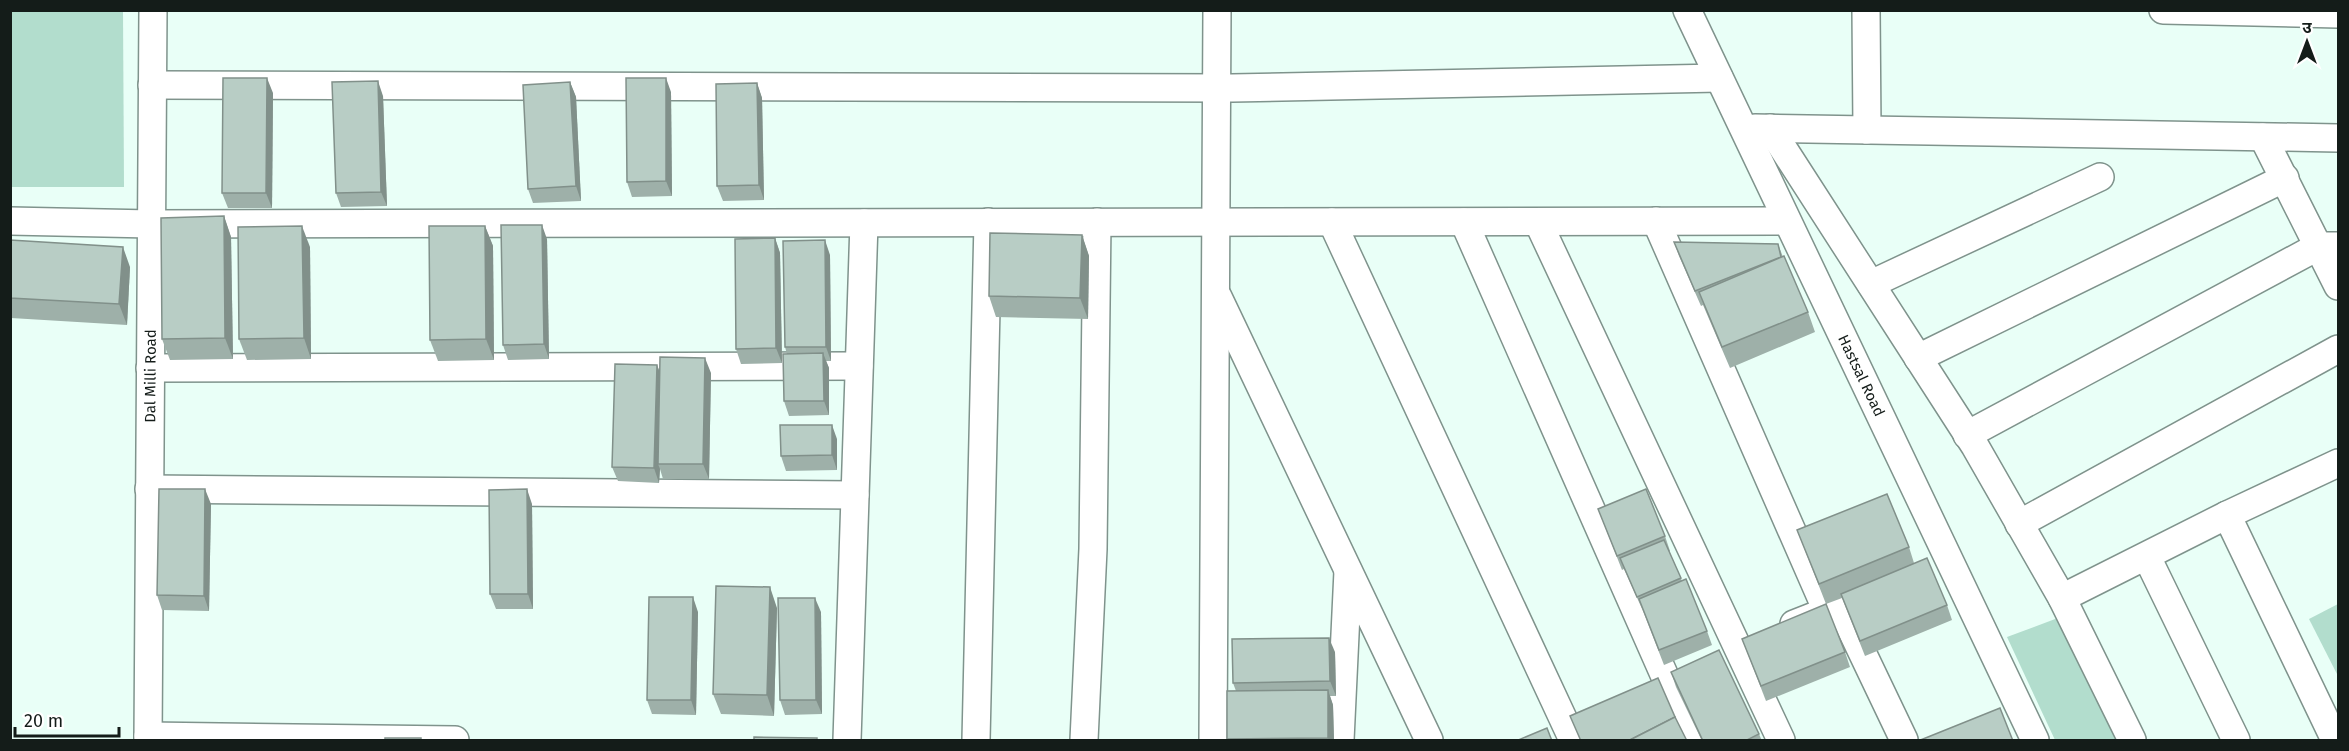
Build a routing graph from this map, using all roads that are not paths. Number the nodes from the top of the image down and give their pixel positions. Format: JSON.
{"nodes":[{"id":1,"x":153,"y":10,"type":"edge"},
{"id":2,"x":1217,"y":10,"type":"edge"},
{"id":3,"x":1687,"y":10,"type":"edge"},
{"id":4,"x":1866,"y":10,"type":"edge"},
{"id":5,"x":2163,"y":10,"type":"edge"},
{"id":6,"x":2338,"y":14,"type":"edge"},
{"id":7,"x":1719,"y":78,"type":"junction"},
{"id":8,"x":152,"y":85,"type":"junction"},
{"id":9,"x":1216,"y":88,"type":"junction"},
{"id":10,"x":1742,"y":128,"type":"junction"},
{"id":11,"x":1770,"y":128,"type":"junction"},
{"id":12,"x":1867,"y":130,"type":"junction"},
{"id":13,"x":2264,"y":137,"type":"junction"},
{"id":14,"x":2338,"y":138,"type":"edge"},
{"id":15,"x":2100,"y":177,"type":"dead end"},
{"id":16,"x":2285,"y":178,"type":"junction"},
{"id":17,"x":10,"y":221,"type":"edge"},
{"id":18,"x":1656,"y":221,"type":"junction"},
{"id":19,"x":1786,"y":221,"type":"junction"},
{"id":20,"x":988,"y":222,"type":"junction"},
{"id":21,"x":1097,"y":222,"type":"junction"},
{"id":22,"x":1216,"y":222,"type":"junction"},
{"id":23,"x":1332,"y":222,"type":"junction"},
{"id":24,"x":1464,"y":222,"type":"junction"},
{"id":25,"x":1538,"y":222,"type":"junction"},
{"id":26,"x":864,"y":223,"type":"junction"},
{"id":27,"x":151,"y":224,"type":"junction"},
{"id":28,"x":2329,"y":246,"type":"edge"},
{"id":29,"x":1870,"y":284,"type":"junction"},
{"id":30,"x":2338,"y":286,"type":"edge"},
{"id":31,"x":1215,"y":291,"type":"junction"},
{"id":32,"x":2338,"y":349,"type":"edge"},
{"id":33,"x":1918,"y":358,"type":"junction"},
{"id":34,"x":860,"y":366,"type":"junction"},
{"id":35,"x":150,"y":368,"type":"junction"},
{"id":36,"x":1968,"y":435,"type":"junction"},
{"id":37,"x":2338,"y":463,"type":"edge"},
{"id":38,"x":149,"y":489,"type":"junction"},
{"id":39,"x":855,"y":495,"type":"junction"},
{"id":40,"x":2227,"y":515,"type":"junction"},
{"id":41,"x":2019,"y":524,"type":"junction"},
{"id":42,"x":2147,"y":557,"type":"junction"},
{"id":43,"x":1348,"y":567,"type":"junction"},
{"id":44,"x":1927,"y":571,"type":"junction"},
{"id":45,"x":2062,"y":598,"type":"junction"},
{"id":46,"x":1834,"y":608,"type":"junction"},
{"id":47,"x":1745,"y":644,"type":"junction"},
{"id":48,"x":1567,"y":727,"type":"edge"},
{"id":49,"x":148,"y":738,"type":"edge"},
{"id":50,"x":455,"y":741,"type":"edge"},
{"id":51,"x":847,"y":741,"type":"edge"},
{"id":52,"x":976,"y":741,"type":"edge"},
{"id":53,"x":1084,"y":741,"type":"edge"},
{"id":54,"x":1213,"y":741,"type":"edge"},
{"id":55,"x":1340,"y":741,"type":"edge"},
{"id":56,"x":1429,"y":741,"type":"edge"},
{"id":57,"x":1693,"y":741,"type":"edge"},
{"id":58,"x":1781,"y":741,"type":"edge"},
{"id":59,"x":1904,"y":741,"type":"edge"},
{"id":60,"x":2035,"y":741,"type":"edge"},
{"id":61,"x":2132,"y":741,"type":"edge"},
{"id":62,"x":2236,"y":741,"type":"edge"},
{"id":63,"x":2335,"y":741,"type":"edge"}],
"edges":[{"from":1,"to":8,"type":"street","name":"Dal Milli Road"},
{"from":2,"to":9,"type":"street"},
{"from":3,"to":7,"type":"street","name":"Hastsal Road"},
{"from":4,"to":12,"type":"street"},
{"from":5,"to":6,"type":"street"},
{"from":7,"to":9,"type":"street"},
{"from":7,"to":10,"type":"street","name":"Hastsal Road"},
{"from":8,"to":9,"type":"street"},
{"from":8,"to":27,"type":"street","name":"Dal Milli Road"},
{"from":9,"to":22,"type":"street"},
{"from":10,"to":11,"type":"street"},
{"from":10,"to":19,"type":"street","name":"Hastsal Road"},
{"from":11,"to":12,"type":"street"},
{"from":11,"to":29,"type":"street"},
{"from":12,"to":13,"type":"street"},
{"from":13,"to":14,"type":"street"},
{"from":13,"to":16,"type":"street"},
{"from":15,"to":29,"type":"street"},
{"from":16,"to":28,"type":"street"},
{"from":16,"to":33,"type":"street"},
{"from":17,"to":27,"type":"street"},
{"from":18,"to":19,"type":"street"},
{"from":18,"to":25,"type":"street"},
{"from":18,"to":46,"type":"street"},
{"from":19,"to":44,"type":"street","name":"Hastsal Road"},
{"from":20,"to":21,"type":"street"},
{"from":20,"to":26,"type":"street"},
{"from":20,"to":52,"type":"street"},
{"from":21,"to":22,"type":"street"},
{"from":21,"to":53,"type":"street"},
{"from":22,"to":23,"type":"street"},
{"from":22,"to":31,"type":"street"},
{"from":23,"to":24,"type":"street"},
{"from":23,"to":48,"type":"street"},
{"from":24,"to":25,"type":"street"},
{"from":24,"to":57,"type":"street"},
{"from":25,"to":47,"type":"street"},
{"from":26,"to":27,"type":"street"},
{"from":26,"to":34,"type":"street"},
{"from":27,"to":35,"type":"street","name":"Dal Milli Road"},
{"from":28,"to":30,"type":"street"},
{"from":28,"to":36,"type":"street"},
{"from":29,"to":33,"type":"street"},
{"from":31,"to":43,"type":"street"},
{"from":31,"to":54,"type":"street"},
{"from":32,"to":41,"type":"street"},
{"from":33,"to":36,"type":"street"},
{"from":34,"to":35,"type":"street"},
{"from":34,"to":39,"type":"street"},
{"from":35,"to":38,"type":"street","name":"Dal Milli Road"},
{"from":36,"to":41,"type":"street"},
{"from":37,"to":40,"type":"street"},
{"from":38,"to":39,"type":"street"},
{"from":38,"to":49,"type":"street","name":"Dal Milli Road"},
{"from":39,"to":51,"type":"street"},
{"from":40,"to":42,"type":"street"},
{"from":40,"to":63,"type":"street"},
{"from":41,"to":45,"type":"street"},
{"from":42,"to":45,"type":"street"},
{"from":42,"to":62,"type":"street"},
{"from":43,"to":55,"type":"street"},
{"from":43,"to":56,"type":"street"},
{"from":44,"to":46,"type":"street"},
{"from":44,"to":60,"type":"street","name":"Hastsal Road"},
{"from":45,"to":61,"type":"street"},
{"from":46,"to":47,"type":"street"},
{"from":46,"to":59,"type":"street"},
{"from":47,"to":58,"type":"street"},
{"from":49,"to":50,"type":"street"}]}
